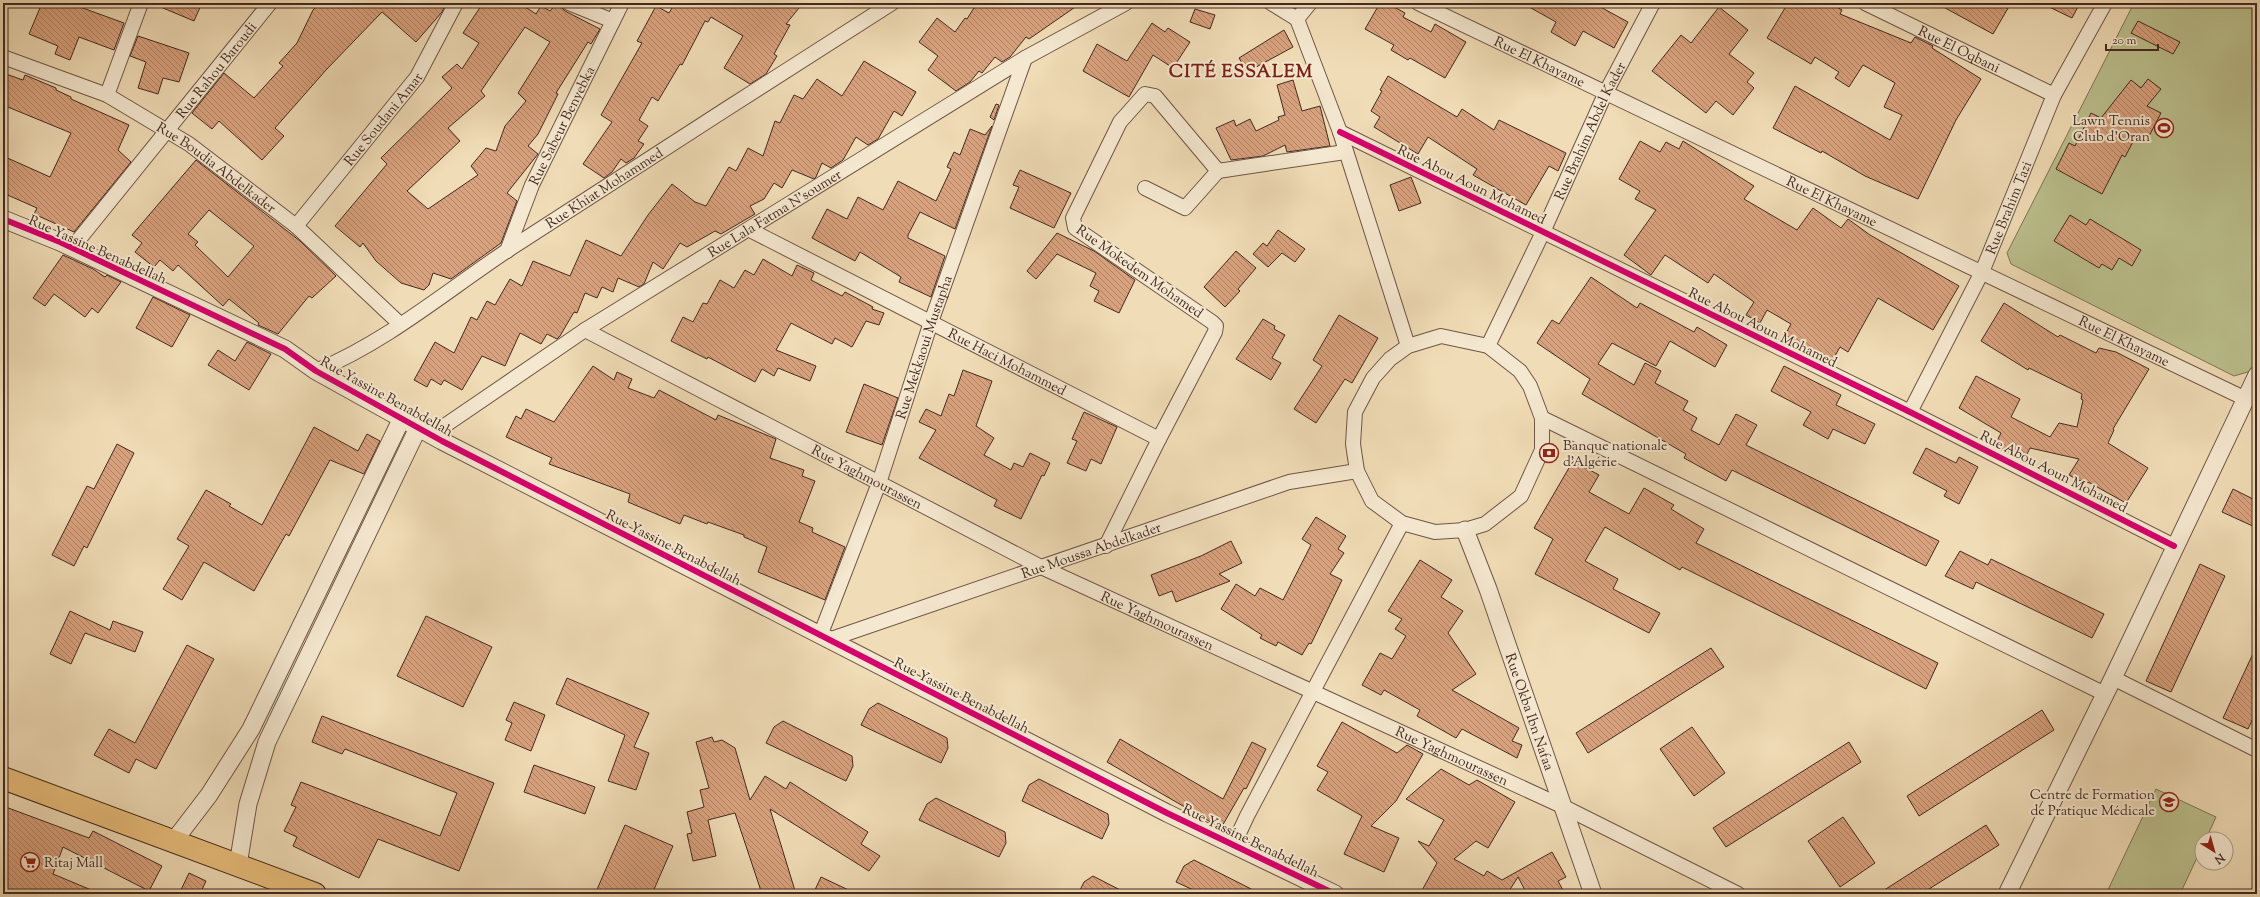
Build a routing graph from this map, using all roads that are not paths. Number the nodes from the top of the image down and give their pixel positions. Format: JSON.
{"nodes":[{"id":1,"x":141,"y":3,"type":"edge"},
{"id":2,"x":270,"y":3,"type":"edge"},
{"id":3,"x":456,"y":3,"type":"edge"},
{"id":4,"x":569,"y":3,"type":"edge"},
{"id":5,"x":622,"y":3,"type":"edge"},
{"id":6,"x":892,"y":3,"type":"edge"},
{"id":7,"x":1126,"y":3,"type":"edge"},
{"id":8,"x":1271,"y":3,"type":"edge"},
{"id":9,"x":1310,"y":3,"type":"edge"},
{"id":10,"x":1418,"y":3,"type":"edge"},
{"id":11,"x":1653,"y":3,"type":"edge"},
{"id":12,"x":1865,"y":3,"type":"edge"},
{"id":13,"x":2105,"y":3,"type":"edge"},
{"id":14,"x":1297,"y":19,"type":"junction"},
{"id":15,"x":613,"y":21,"type":"junction"},
{"id":16,"x":3,"y":57,"type":"edge"},
{"id":17,"x":1025,"y":58,"type":"junction"},
{"id":18,"x":1606,"y":92,"type":"junction"},
{"id":19,"x":107,"y":95,"type":"junction"},
{"id":20,"x":2054,"y":95,"type":"junction"},
{"id":21,"x":167,"y":131,"type":"junction"},
{"id":22,"x":1340,"y":132,"type":"junction"},
{"id":23,"x":1345,"y":152,"type":"junction"},
{"id":24,"x":1218,"y":171,"type":"junction"},
{"id":25,"x":1145,"y":188,"type":"dead end"},
{"id":26,"x":3,"y":220,"type":"edge"},
{"id":27,"x":296,"y":226,"type":"junction"},
{"id":28,"x":750,"y":230,"type":"junction"},
{"id":29,"x":1543,"y":232,"type":"junction"},
{"id":30,"x":72,"y":248,"type":"junction"},
{"id":31,"x":507,"y":251,"type":"junction"},
{"id":32,"x":1982,"y":272,"type":"junction"},
{"id":33,"x":931,"y":322,"type":"junction"},
{"id":34,"x":400,"y":324,"type":"junction"},
{"id":35,"x":585,"y":330,"type":"junction"},
{"id":36,"x":1408,"y":346,"type":"junction"},
{"id":37,"x":1488,"y":346,"type":"junction"},
{"id":38,"x":316,"y":371,"type":"junction"},
{"id":39,"x":2257,"y":375,"type":"edge"},
{"id":40,"x":2246,"y":399,"type":"junction"},
{"id":41,"x":1910,"y":412,"type":"junction"},
{"id":42,"x":402,"y":418,"type":"junction"},
{"id":43,"x":1542,"y":418,"type":"junction"},
{"id":44,"x":425,"y":431,"type":"junction"},
{"id":45,"x":1159,"y":439,"type":"junction"},
{"id":46,"x":1357,"y":471,"type":"junction"},
{"id":47,"x":879,"y":483,"type":"junction"},
{"id":48,"x":1402,"y":523,"type":"junction"},
{"id":49,"x":1465,"y":530,"type":"junction"},
{"id":50,"x":1106,"y":546,"type":"junction"},
{"id":51,"x":2174,"y":546,"type":"junction"},
{"id":52,"x":1041,"y":567,"type":"junction"},
{"id":53,"x":824,"y":638,"type":"junction"},
{"id":54,"x":2113,"y":678,"type":"junction"},
{"id":55,"x":1312,"y":692,"type":"junction"},
{"id":56,"x":2105,"y":694,"type":"junction"},
{"id":57,"x":2257,"y":750,"type":"edge"},
{"id":58,"x":3,"y":778,"type":"edge"},
{"id":59,"x":1564,"y":807,"type":"junction"},
{"id":60,"x":173,"y":842,"type":"junction"},
{"id":61,"x":1233,"y":846,"type":"junction"},
{"id":62,"x":238,"y":865,"type":"junction"},
{"id":63,"x":315,"y":894,"type":"edge"},
{"id":64,"x":1335,"y":894,"type":"edge"},
{"id":65,"x":1593,"y":894,"type":"edge"},
{"id":66,"x":1738,"y":894,"type":"edge"},
{"id":67,"x":2007,"y":894,"type":"edge"}],
"edges":[{"from":1,"to":19,"type":"street"},
{"from":2,"to":21,"type":"street","name":"Rue Rahou Baroudi"},
{"from":3,"to":27,"type":"street","name":"Rue Soudani Amar"},
{"from":4,"to":15,"type":"street"},
{"from":5,"to":15,"type":"street","name":"Rue Sabeur Benyebka"},
{"from":6,"to":31,"type":"street","name":"Rue Khiat Mohammed"},
{"from":7,"to":17,"type":"street","name":"Rue Lala Fatma N'soumer"},
{"from":8,"to":14,"type":"street"},
{"from":9,"to":14,"type":"street"},
{"from":10,"to":18,"type":"street","name":"Rue El Khayame"},
{"from":11,"to":18,"type":"street","name":"Rue Brahim Abdel Kader"},
{"from":12,"to":20,"type":"street","name":"Rue El Oqbani"},
{"from":13,"to":20,"type":"street","name":"Rue Brahim Tazi"},
{"from":14,"to":22,"type":"street"},
{"from":15,"to":31,"type":"street","name":"Rue Sabeur Benyebka"},
{"from":16,"to":19,"type":"street","name":"Rue Boudia Abdelkader"},
{"from":17,"to":28,"type":"street","name":"Rue Lala Fatma N'soumer"},
{"from":17,"to":33,"type":"street","name":"Rue Mekkaoui Mustapha"},
{"from":18,"to":29,"type":"street","name":"Rue Brahim Abdel Kader"},
{"from":18,"to":32,"type":"street","name":"Rue El Khayame"},
{"from":19,"to":21,"type":"street","name":"Rue Boudia Abdelkader"},
{"from":20,"to":32,"type":"street","name":"Rue Brahim Tazi"},
{"from":21,"to":27,"type":"street","name":"Rue Boudia Abdelkader"},
{"from":21,"to":30,"type":"street","name":"Rue Rahou Baroudi"},
{"from":22,"to":23,"type":"street"},
{"from":22,"to":29,"type":"street","name":"Rue Abou Aoun Mohamed"},
{"from":23,"to":24,"type":"street"},
{"from":23,"to":36,"type":"street"},
{"from":24,"to":25,"type":"street"},
{"from":24,"to":45,"type":"street","name":"Rue Mokedem Mohamed"},
{"from":26,"to":30,"type":"street","name":"Rue Yassine Benabdellah"},
{"from":27,"to":34,"type":"street","name":"Rue Boudia Abdelkader"},
{"from":28,"to":33,"type":"street","name":"Rue Haci Mohammed"},
{"from":28,"to":35,"type":"street","name":"Rue Lala Fatma N'soumer"},
{"from":29,"to":37,"type":"street","name":"Rue Brahim Abdel Kader"},
{"from":29,"to":41,"type":"street","name":"Rue Abou Aoun Mohamed"},
{"from":30,"to":38,"type":"street","name":"Rue Yassine Benabdellah"},
{"from":31,"to":34,"type":"street","name":"Rue Khiat Mohammed"},
{"from":32,"to":40,"type":"street","name":"Rue El Khayame"},
{"from":32,"to":41,"type":"street","name":"Rue Brahim Tazi"},
{"from":33,"to":45,"type":"street","name":"Rue Haci Mohammed"},
{"from":33,"to":47,"type":"street","name":"Rue Mekkaoui Mustapha"},
{"from":34,"to":38,"type":"street","name":"Rue Khiat Mohammed"},
{"from":35,"to":44,"type":"street","name":"Rue Lala Fatma N'soumer"},
{"from":35,"to":47,"type":"street","name":"Rue Yaghmourassen"},
{"from":36,"to":37,"type":"street"},
{"from":36,"to":46,"type":"street"},
{"from":37,"to":43,"type":"street"},
{"from":38,"to":42,"type":"street","name":"Rue Yassine Benabdellah"},
{"from":39,"to":40,"type":"street"},
{"from":40,"to":51,"type":"street"},
{"from":41,"to":51,"type":"street","name":"Rue Abou Aoun Mohamed"},
{"from":42,"to":44,"type":"street","name":"Rue Yassine Benabdellah"},
{"from":42,"to":60,"type":"street"},
{"from":43,"to":49,"type":"street"},
{"from":43,"to":56,"type":"street"},
{"from":44,"to":53,"type":"street","name":"Rue Yassine Benabdellah"},
{"from":44,"to":62,"type":"street"},
{"from":45,"to":50,"type":"street","name":"Rue Mokedem Mohamed"},
{"from":46,"to":48,"type":"street"},
{"from":46,"to":50,"type":"street","name":"Rue Moussa Abdelkader"},
{"from":47,"to":52,"type":"street","name":"Rue Yaghmourassen"},
{"from":47,"to":53,"type":"street","name":"Rue Mekkaoui Mustapha"},
{"from":48,"to":49,"type":"street"},
{"from":48,"to":55,"type":"street"},
{"from":49,"to":59,"type":"street","name":"Rue Okba Ibn Nafaa"},
{"from":50,"to":52,"type":"street","name":"Rue Moussa Abdelkader"},
{"from":51,"to":54,"type":"street"},
{"from":52,"to":53,"type":"street","name":"Rue Moussa Abdelkader"},
{"from":52,"to":55,"type":"street","name":"Rue Yaghmourassen"},
{"from":53,"to":61,"type":"street","name":"Rue Yassine Benabdellah"},
{"from":54,"to":56,"type":"street"},
{"from":54,"to":57,"type":"street"},
{"from":55,"to":59,"type":"street","name":"Rue Yaghmourassen"},
{"from":55,"to":61,"type":"street"},
{"from":56,"to":67,"type":"street"},
{"from":58,"to":60,"type":"main road"},
{"from":59,"to":65,"type":"street","name":"Rue Okba Ibn Nafaa"},
{"from":59,"to":66,"type":"street","name":"Rue Yaghmourassen"},
{"from":60,"to":62,"type":"main road"},
{"from":61,"to":64,"type":"street","name":"Rue Yassine Benabdellah"},
{"from":62,"to":63,"type":"main road"}]}
